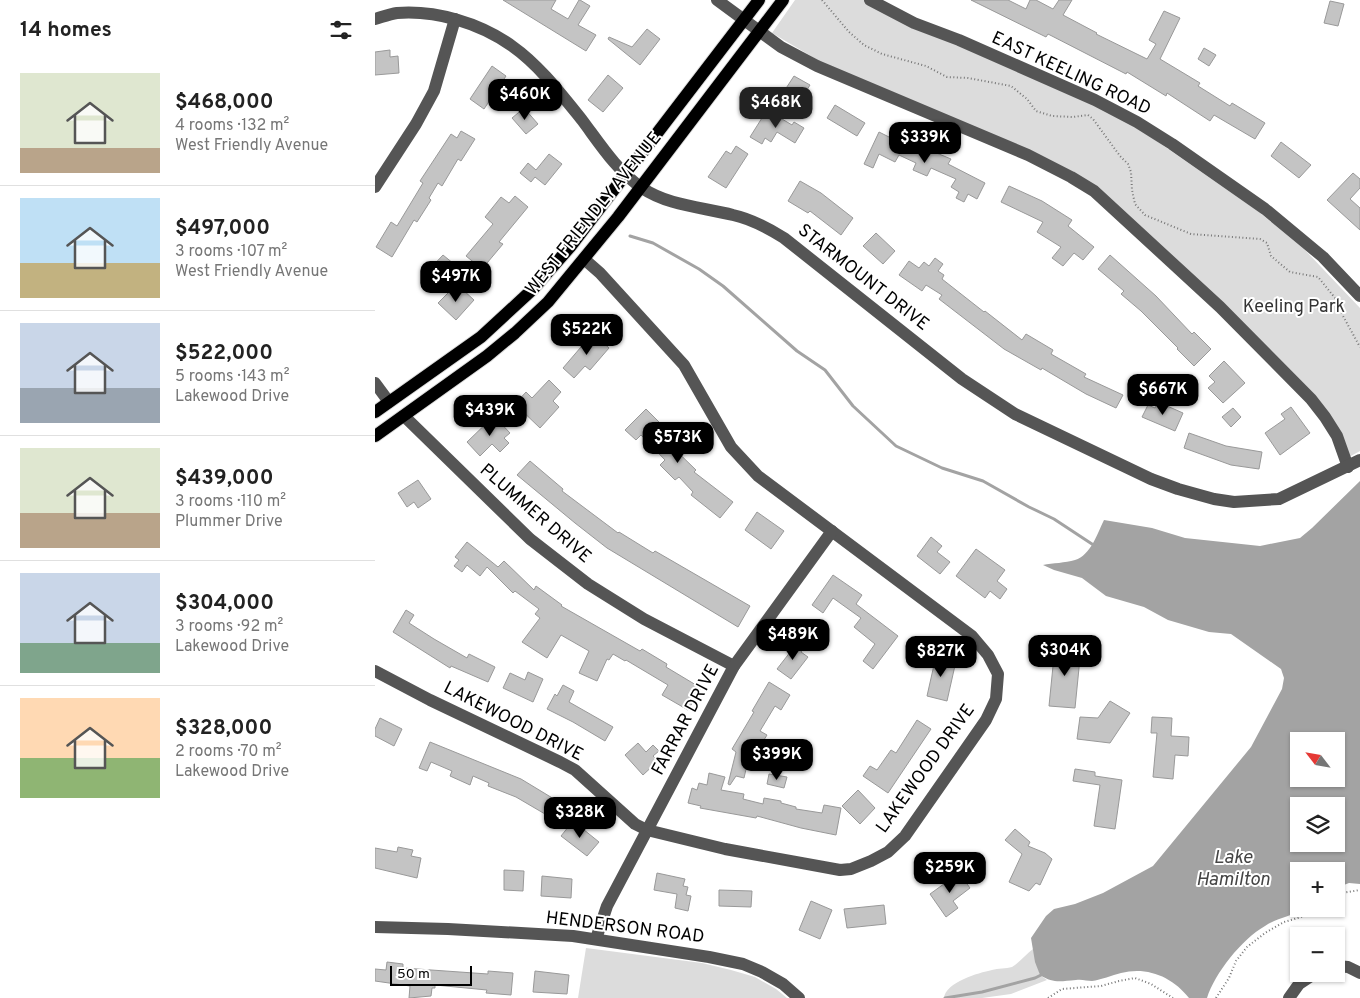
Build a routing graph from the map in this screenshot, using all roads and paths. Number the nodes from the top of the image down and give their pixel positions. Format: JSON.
{"nodes":[{"id":1,"x":717,"y":0,"type":"edge"},
{"id":2,"x":759,"y":0,"type":"edge"},
{"id":3,"x":783,"y":0,"type":"edge"},
{"id":4,"x":822,"y":0,"type":"edge"},
{"id":5,"x":870,"y":0,"type":"edge"},
{"id":6,"x":375,"y":19,"type":"edge"},
{"id":7,"x":455,"y":19,"type":"junction"},
{"id":8,"x":743,"y":19,"type":"junction"},
{"id":9,"x":760,"y":31,"type":"junction"},
{"id":10,"x":625,"y":175,"type":"junction"},
{"id":11,"x":375,"y":187,"type":"edge"},
{"id":12,"x":641,"y":187,"type":"junction"},
{"id":13,"x":584,"y":259,"type":"junction"},
{"id":14,"x":1360,"y":296,"type":"edge"},
{"id":15,"x":1360,"y":347,"type":"edge"},
{"id":16,"x":375,"y":383,"type":"edge"},
{"id":17,"x":389,"y":402,"type":"junction"},
{"id":18,"x":375,"y":412,"type":"edge"},
{"id":19,"x":404,"y":416,"type":"junction"},
{"id":20,"x":375,"y":436,"type":"edge"},
{"id":21,"x":1360,"y":460,"type":"edge"},
{"id":22,"x":1348,"y":467,"type":"junction"},
{"id":23,"x":832,"y":531,"type":"junction"},
{"id":24,"x":734,"y":666,"type":"junction"},
{"id":25,"x":375,"y":671,"type":"edge"},
{"id":26,"x":647,"y":830,"type":"junction"},
{"id":27,"x":1360,"y":890,"type":"edge"},
{"id":28,"x":1345,"y":892,"type":"edge"},
{"id":29,"x":1301,"y":917,"type":"edge"},
{"id":30,"x":375,"y":928,"type":"edge"},
{"id":31,"x":596,"y":939,"type":"junction"},
{"id":32,"x":1345,"y":967,"type":"edge"},
{"id":33,"x":1360,"y":973,"type":"edge"},
{"id":34,"x":1302,"y":982,"type":"edge"},
{"id":35,"x":799,"y":998,"type":"edge"},
{"id":36,"x":1047,"y":998,"type":"edge"},
{"id":37,"x":1173,"y":998,"type":"edge"},
{"id":38,"x":1216,"y":998,"type":"edge"},
{"id":39,"x":1289,"y":998,"type":"edge"}],
"edges":[{"from":1,"to":8,"type":"street"},
{"from":2,"to":8,"type":"main road","name":"WEST FRIENDLY AVENUE"},
{"from":3,"to":9,"type":"main road","name":"WEST FRIENDLY AVENUE"},
{"from":4,"to":15,"type":"path"},
{"from":5,"to":14,"type":"street","name":"EAST KEELING ROAD"},
{"from":6,"to":7,"type":"street","name":"STARMOUNT DRIVE"},
{"from":7,"to":10,"type":"street","name":"STARMOUNT DRIVE"},
{"from":7,"to":11,"type":"street"},
{"from":8,"to":9,"type":"street"},
{"from":8,"to":10,"type":"main road","name":"WEST FRIENDLY AVENUE"},
{"from":9,"to":12,"type":"main road","name":"WEST FRIENDLY AVENUE"},
{"from":9,"to":22,"type":"street"},
{"from":10,"to":12,"type":"street","name":"STARMOUNT DRIVE"},
{"from":10,"to":17,"type":"main road","name":"WEST FRIENDLY AVENUE"},
{"from":12,"to":13,"type":"main road","name":"WEST FRIENDLY AVENUE"},
{"from":12,"to":22,"type":"street","name":"STARMOUNT DRIVE"},
{"from":13,"to":19,"type":"main road","name":"WEST FRIENDLY AVENUE"},
{"from":13,"to":23,"type":"street","name":"LAKEWOOD DRIVE"},
{"from":16,"to":17,"type":"street"},
{"from":17,"to":18,"type":"main road","name":"WEST FRIENDLY AVENUE"},
{"from":19,"to":20,"type":"main road","name":"WEST FRIENDLY AVENUE"},
{"from":19,"to":24,"type":"street","name":"PLUMMER DRIVE"},
{"from":21,"to":22,"type":"street","name":"STARMOUNT DRIVE"},
{"from":23,"to":24,"type":"street","name":"FARRAR DRIVE"},
{"from":23,"to":26,"type":"street","name":"LAKEWOOD DRIVE"},
{"from":24,"to":26,"type":"street","name":"FARRAR DRIVE"},
{"from":25,"to":26,"type":"street","name":"LAKEWOOD DRIVE"},
{"from":26,"to":31,"type":"street","name":"FARRAR DRIVE"},
{"from":27,"to":28,"type":"path"},
{"from":29,"to":38,"type":"path"},
{"from":30,"to":31,"type":"street","name":"HENDERSON ROAD"},
{"from":31,"to":35,"type":"street","name":"HENDERSON ROAD"},
{"from":32,"to":33,"type":"street"},
{"from":34,"to":39,"type":"street"},
{"from":36,"to":37,"type":"path"}]}
